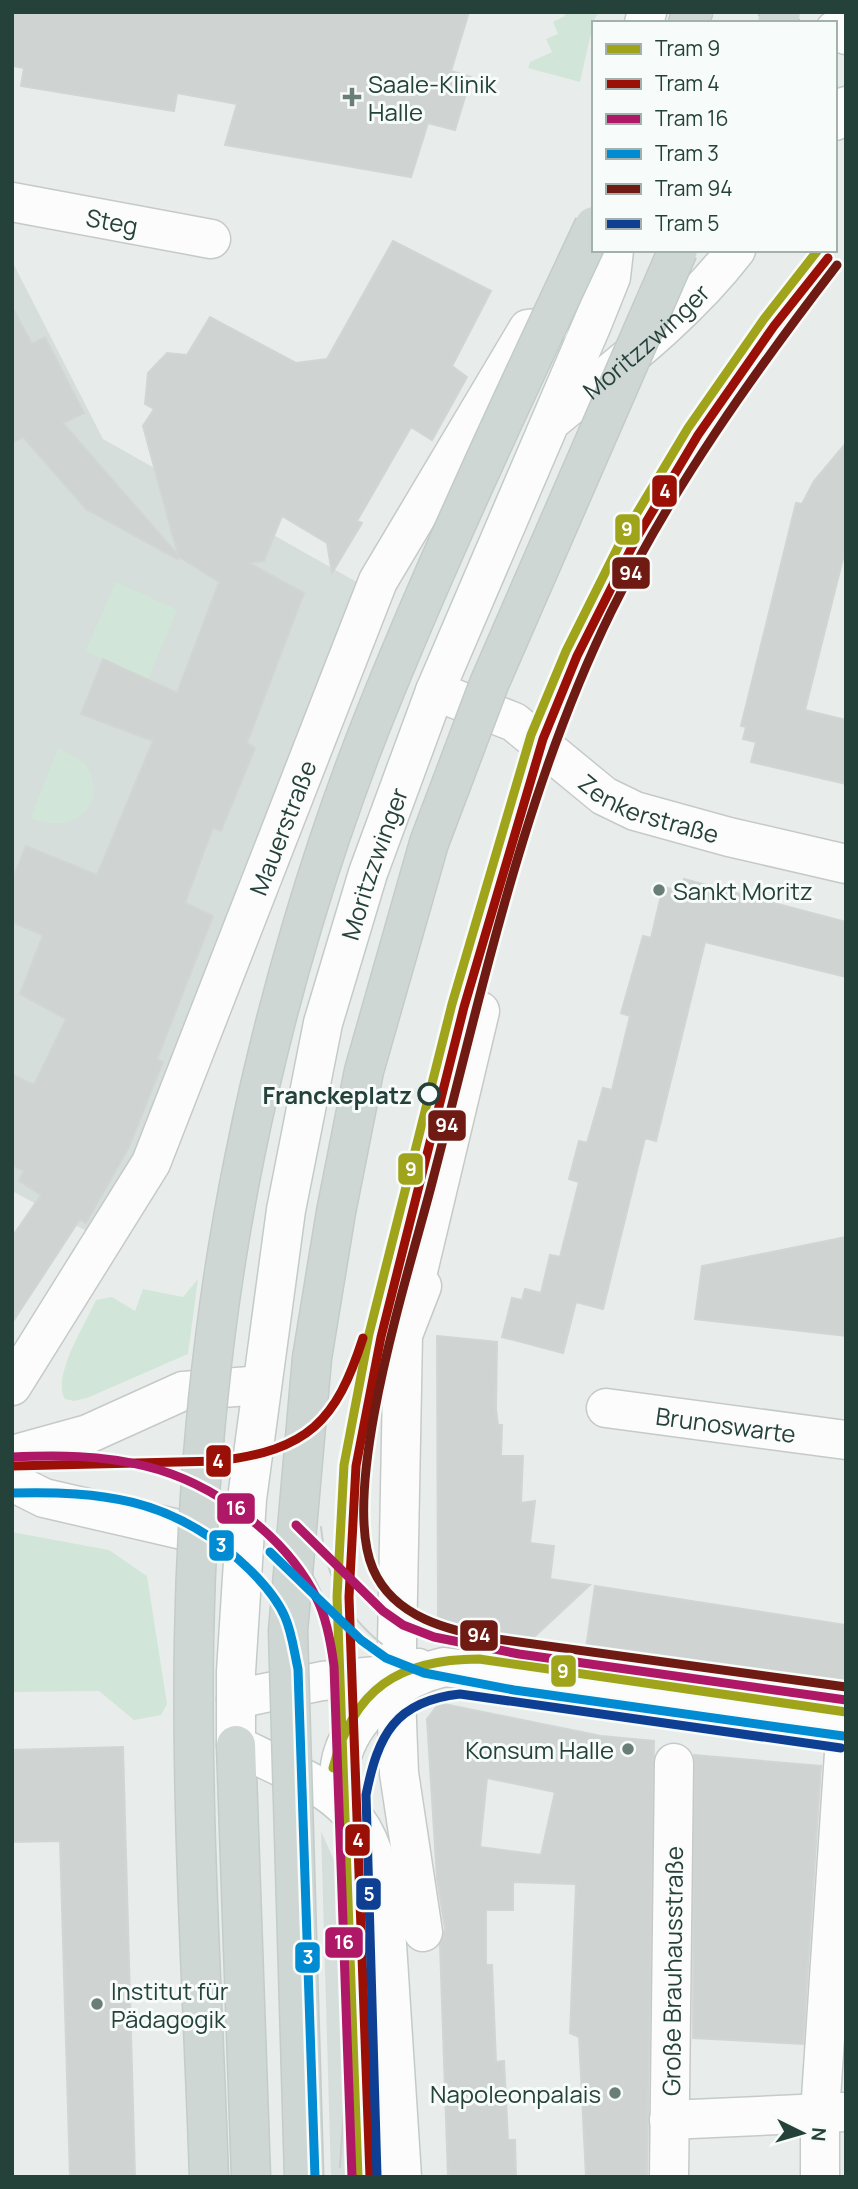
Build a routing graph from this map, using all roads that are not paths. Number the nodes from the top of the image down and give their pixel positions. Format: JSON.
{"nodes":[{"id":1,"x":766,"y":12,"type":"edge"},
{"id":2,"x":787,"y":21,"type":"edge"},
{"id":3,"x":12,"y":202,"type":"edge"},
{"id":4,"x":592,"y":230,"type":"edge"},
{"id":5,"x":211,"y":239,"type":"dead end"},
{"id":6,"x":614,"y":252,"type":"edge"},
{"id":7,"x":677,"y":252,"type":"edge"},
{"id":8,"x":734,"y":252,"type":"edge"},
{"id":9,"x":593,"y":322,"type":"junction"},
{"id":10,"x":548,"y":424,"type":"junction"},
{"id":11,"x":435,"y":691,"type":"junction"},
{"id":12,"x":846,"y":864,"type":"edge"},
{"id":13,"x":480,"y":1011,"type":"dead end"},
{"id":14,"x":262,"y":1385,"type":"junction"},
{"id":15,"x":12,"y":1386,"type":"edge"},
{"id":16,"x":606,"y":1408,"type":"dead end"},
{"id":17,"x":846,"y":1440,"type":"edge"},
{"id":18,"x":12,"y":1455,"type":"edge"},
{"id":19,"x":12,"y":1482,"type":"edge"},
{"id":20,"x":243,"y":1544,"type":"junction"},
{"id":21,"x":398,"y":1680,"type":"junction"},
{"id":22,"x":236,"y":1699,"type":"junction"},
{"id":23,"x":846,"y":1721,"type":"edge"},
{"id":24,"x":236,"y":1745,"type":"junction"},
{"id":25,"x":674,"y":1763,"type":"dead end"},
{"id":26,"x":337,"y":1797,"type":"junction"},
{"id":27,"x":423,"y":1932,"type":"dead end"},
{"id":28,"x":833,"y":2112,"type":"edge"},
{"id":29,"x":669,"y":2120,"type":"junction"},
{"id":30,"x":209,"y":2177,"type":"edge"},
{"id":31,"x":250,"y":2177,"type":"edge"},
{"id":32,"x":304,"y":2177,"type":"edge"},
{"id":33,"x":402,"y":2177,"type":"edge"},
{"id":34,"x":669,"y":2177,"type":"edge"},
{"id":35,"x":820,"y":2177,"type":"edge"}],
"edges":[{"from":1,"to":2,"type":"street"},
{"from":3,"to":5,"type":"street","name":"Steg"},
{"from":4,"to":30,"type":"main road","bridge":true},
{"from":6,"to":9,"type":"street","name":"Moritzzwinger"},
{"from":7,"to":32,"type":"main road","bridge":true},
{"from":8,"to":10,"type":"street","name":"Moritzzwinger"},
{"from":9,"to":10,"type":"street","name":"Moritzzwinger"},
{"from":9,"to":15,"type":"street","name":"Mauerstraße"},
{"from":10,"to":11,"type":"street","name":"Moritzzwinger"},
{"from":11,"to":12,"type":"street","name":"Zenkerstraße"},
{"from":11,"to":14,"type":"street","name":"Moritzzwinger"},
{"from":13,"to":21,"type":"street"},
{"from":14,"to":18,"type":"street"},
{"from":14,"to":20,"type":"street"},
{"from":16,"to":17,"type":"street","name":"Brunoswarte"},
{"from":19,"to":20,"type":"street"},
{"from":20,"to":22,"type":"street"},
{"from":21,"to":22,"type":"street"},
{"from":21,"to":23,"type":"street"},
{"from":21,"to":26,"type":"street"},
{"from":21,"to":27,"type":"street"},
{"from":22,"to":24,"type":"street"},
{"from":23,"to":28,"type":"street"},
{"from":24,"to":26,"type":"street"},
{"from":24,"to":31,"type":"main road"},
{"from":25,"to":29,"type":"street","name":"Große Brauhausstraße"},
{"from":26,"to":33,"type":"street"},
{"from":28,"to":29,"type":"street"},
{"from":28,"to":35,"type":"street"},
{"from":29,"to":34,"type":"street","name":"Große Brauhausstraße"}]}
